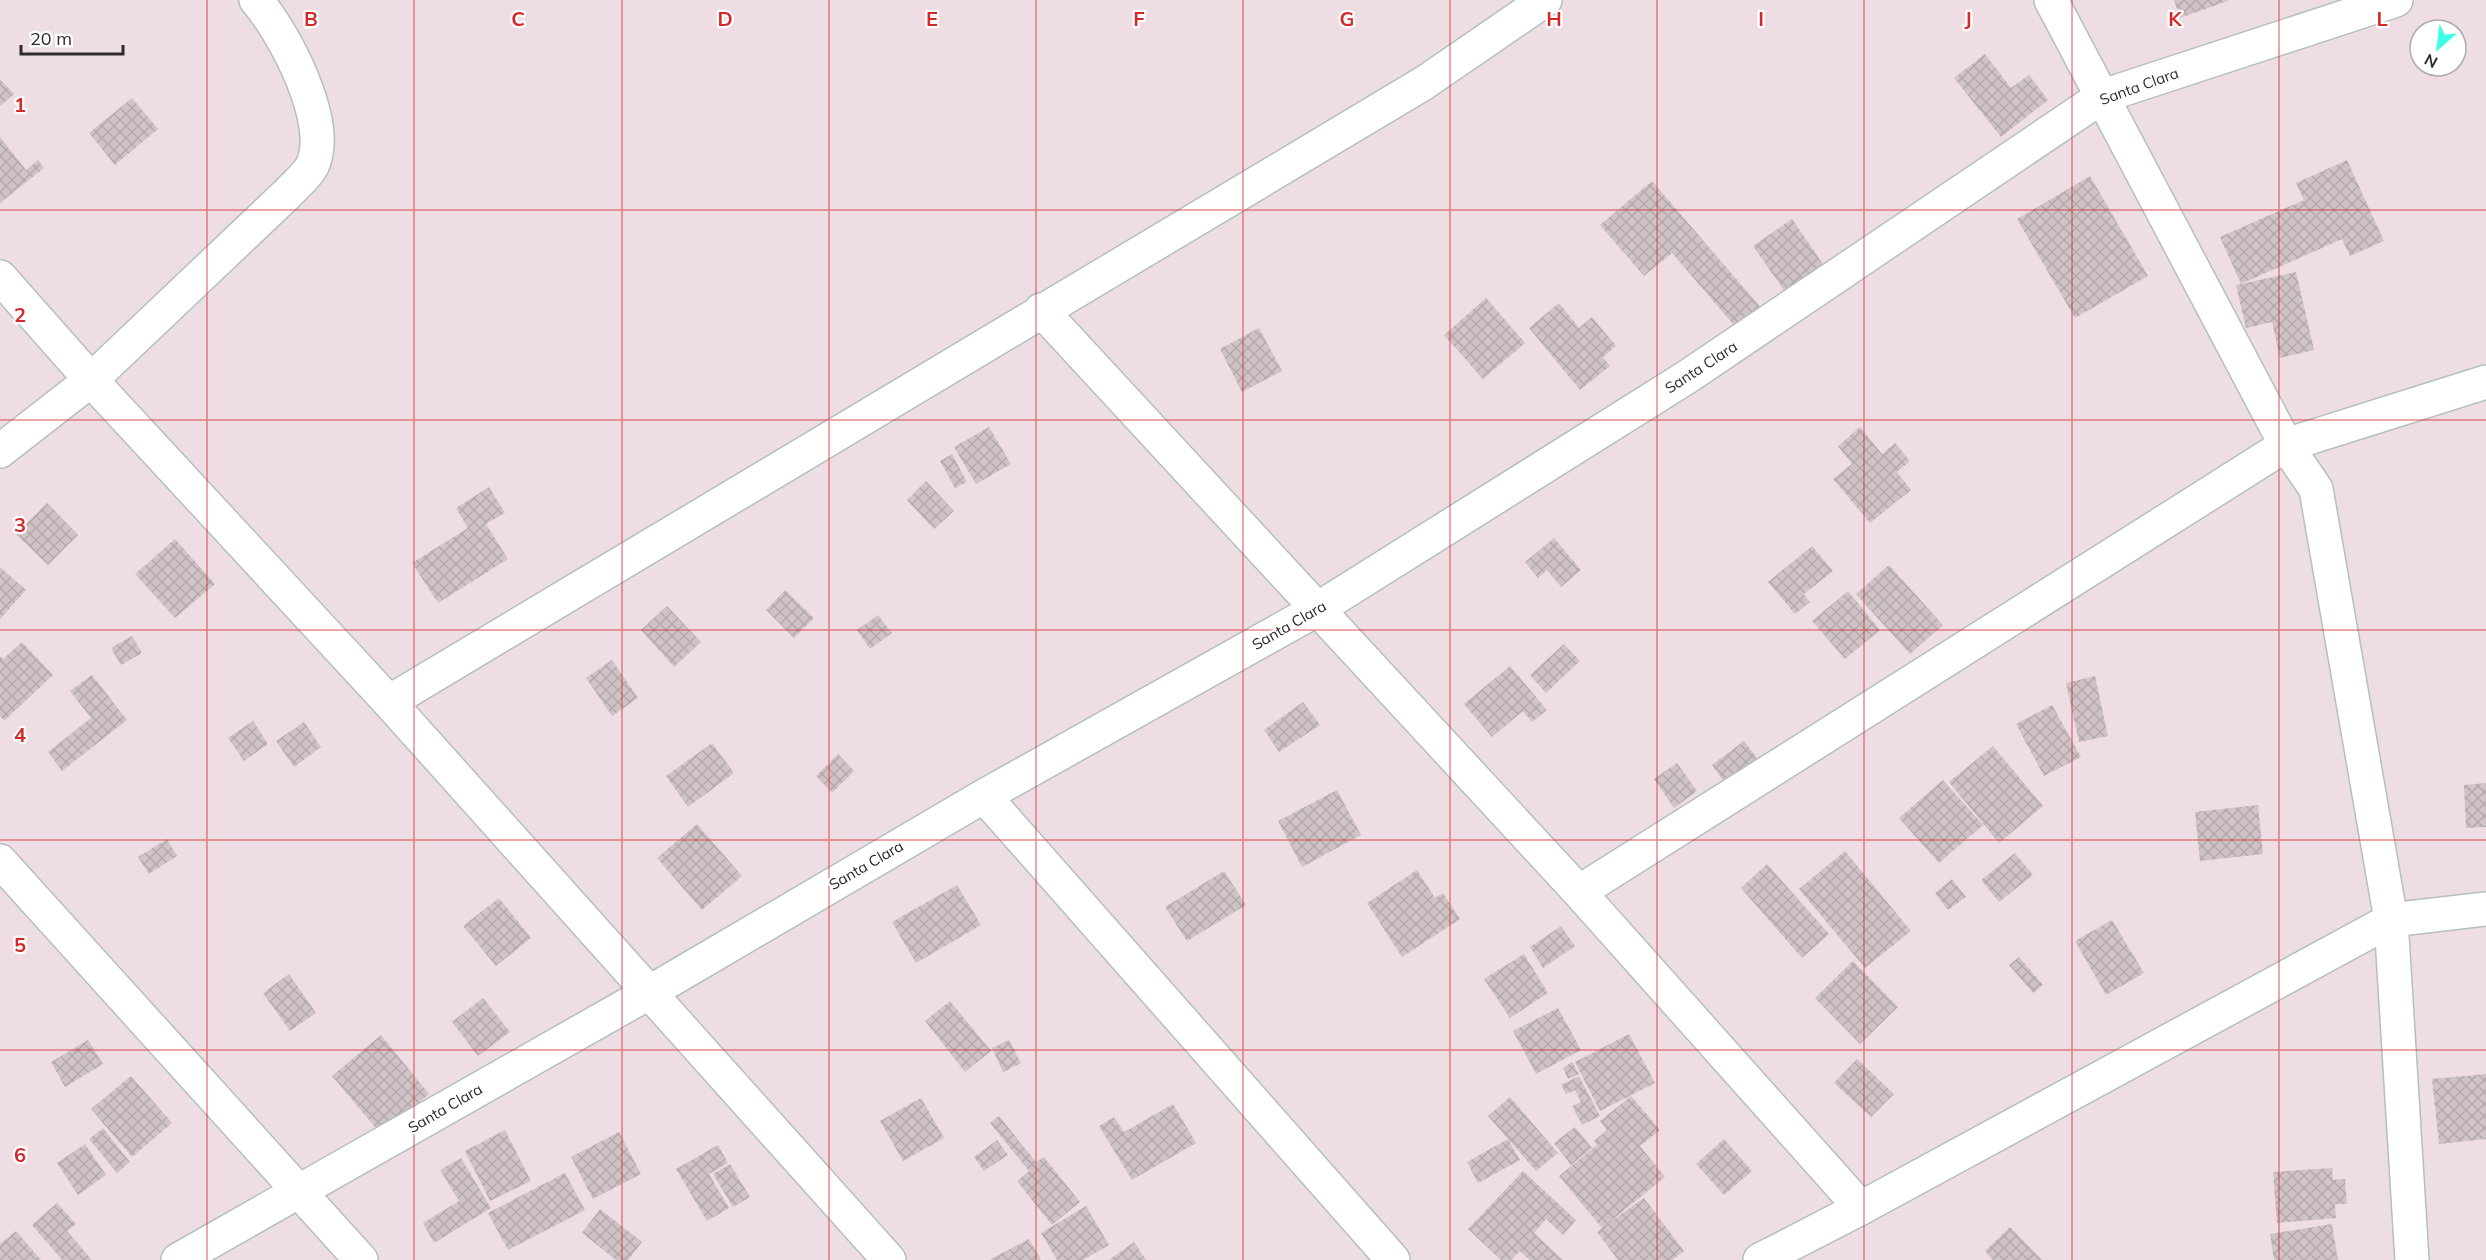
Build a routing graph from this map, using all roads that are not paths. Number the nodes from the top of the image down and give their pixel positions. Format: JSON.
{"nodes":[{"id":1,"x":256,"y":0,"type":"edge"},
{"id":2,"x":1545,"y":0,"type":"edge"},
{"id":3,"x":2051,"y":0,"type":"edge"},
{"id":4,"x":2396,"y":0,"type":"edge"},
{"id":5,"x":2103,"y":96,"type":"junction"},
{"id":6,"x":0,"y":277,"type":"edge"},
{"id":7,"x":1041,"y":310,"type":"junction"},
{"id":8,"x":92,"y":380,"type":"junction"},
{"id":9,"x":2486,"y":382,"type":"edge"},
{"id":10,"x":2286,"y":445,"type":"junction"},
{"id":11,"x":0,"y":451,"type":"edge"},
{"id":12,"x":1316,"y":610,"type":"junction"},
{"id":13,"x":389,"y":702,"type":"junction"},
{"id":14,"x":984,"y":796,"type":"junction"},
{"id":15,"x":0,"y":861,"type":"edge"},
{"id":16,"x":1579,"y":892,"type":"junction"},
{"id":17,"x":2486,"y":909,"type":"edge"},
{"id":18,"x":2391,"y":920,"type":"junction"},
{"id":19,"x":650,"y":992,"type":"junction"},
{"id":20,"x":297,"y":1192,"type":"junction"},
{"id":21,"x":1861,"y":1208,"type":"junction"},
{"id":22,"x":178,"y":1260,"type":"edge"},
{"id":23,"x":361,"y":1260,"type":"edge"},
{"id":24,"x":890,"y":1260,"type":"edge"},
{"id":25,"x":1393,"y":1260,"type":"edge"},
{"id":26,"x":1760,"y":1260,"type":"edge"},
{"id":27,"x":2412,"y":1260,"type":"edge"}],
"edges":[{"from":1,"to":8,"type":"street"},
{"from":2,"to":7,"type":"street"},
{"from":3,"to":5,"type":"street"},
{"from":4,"to":5,"type":"street","name":"Santa Clara"},
{"from":5,"to":10,"type":"street"},
{"from":5,"to":12,"type":"street","name":"Santa Clara"},
{"from":6,"to":8,"type":"street"},
{"from":7,"to":12,"type":"street"},
{"from":7,"to":13,"type":"street"},
{"from":8,"to":11,"type":"street"},
{"from":8,"to":13,"type":"street"},
{"from":9,"to":10,"type":"street"},
{"from":10,"to":16,"type":"street"},
{"from":10,"to":18,"type":"street"},
{"from":12,"to":14,"type":"street","name":"Santa Clara"},
{"from":12,"to":16,"type":"street"},
{"from":13,"to":19,"type":"street"},
{"from":14,"to":19,"type":"street","name":"Santa Clara"},
{"from":14,"to":25,"type":"street"},
{"from":15,"to":20,"type":"street"},
{"from":16,"to":21,"type":"street"},
{"from":17,"to":18,"type":"street"},
{"from":18,"to":21,"type":"street"},
{"from":18,"to":27,"type":"street"},
{"from":19,"to":20,"type":"street","name":"Santa Clara"},
{"from":19,"to":24,"type":"street"},
{"from":20,"to":22,"type":"street","name":"Santa Clara"},
{"from":20,"to":23,"type":"street"},
{"from":21,"to":26,"type":"street"}]}
